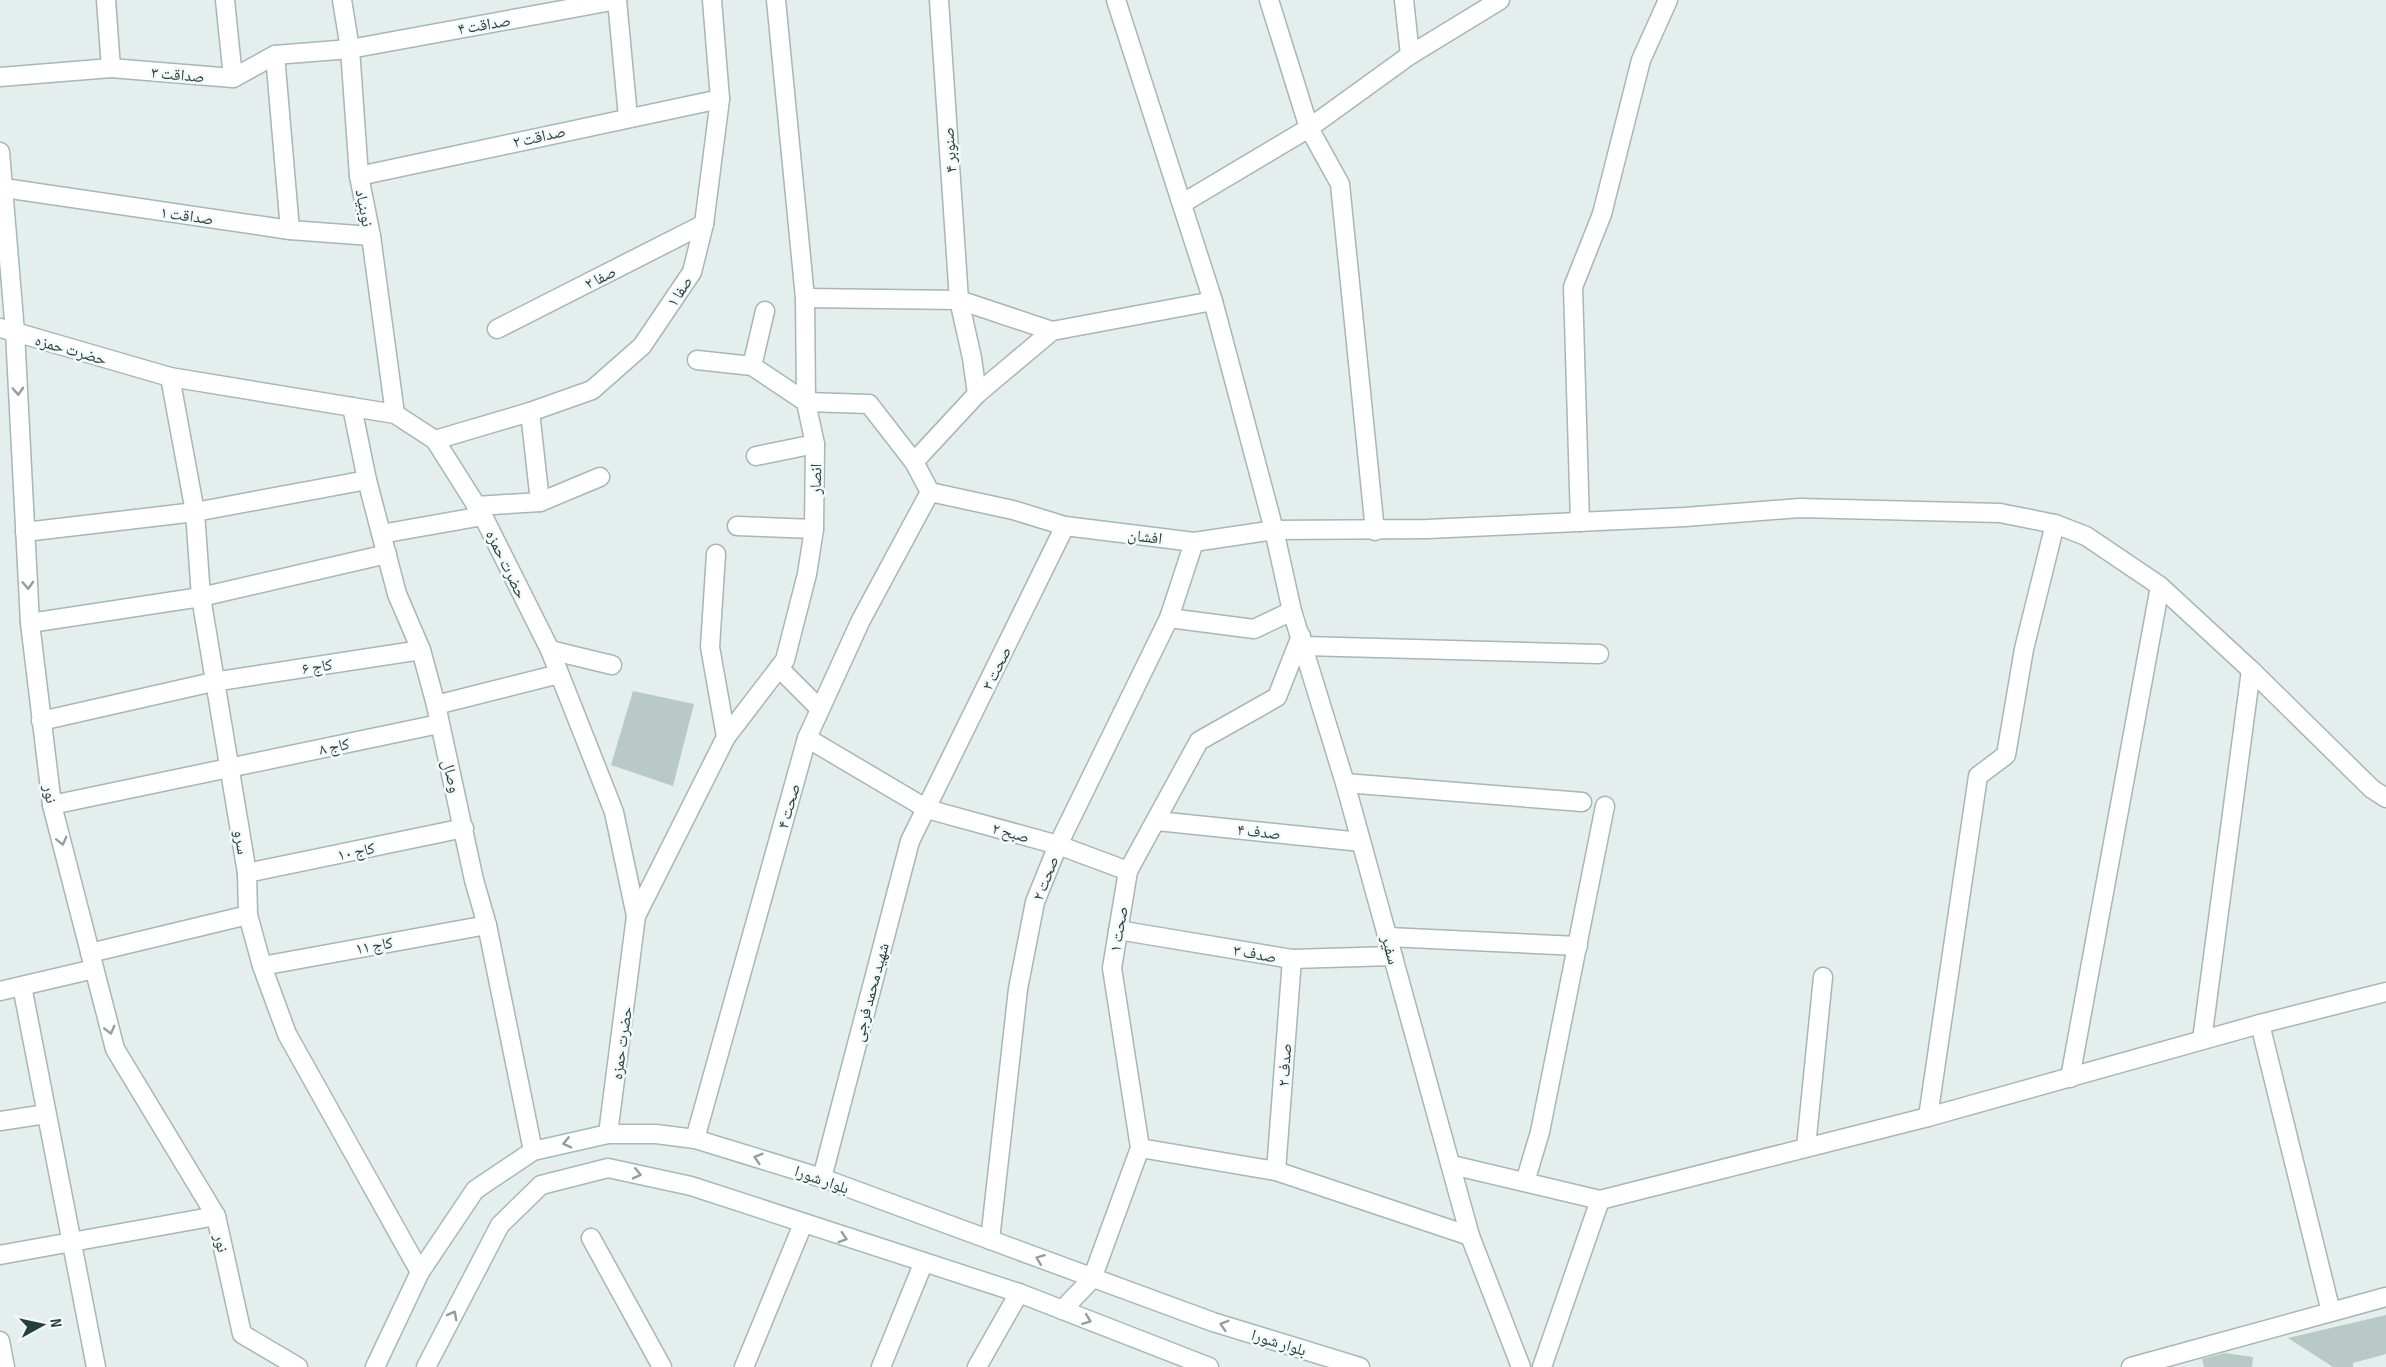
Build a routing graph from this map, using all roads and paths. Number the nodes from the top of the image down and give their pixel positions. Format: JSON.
{"nodes":[{"id":1,"x":106,"y":0,"type":"edge"},
{"id":2,"x":225,"y":0,"type":"edge"},
{"id":3,"x":342,"y":0,"type":"edge"},
{"id":4,"x":617,"y":0,"type":"edge"},
{"id":5,"x":712,"y":0,"type":"edge"},
{"id":6,"x":776,"y":0,"type":"edge"},
{"id":7,"x":939,"y":0,"type":"edge"},
{"id":8,"x":1116,"y":0,"type":"edge"},
{"id":9,"x":1269,"y":0,"type":"edge"},
{"id":10,"x":1404,"y":0,"type":"edge"},
{"id":11,"x":1500,"y":0,"type":"edge"},
{"id":12,"x":1668,"y":0,"type":"edge"},
{"id":13,"x":350,"y":49,"type":"junction"},
{"id":14,"x":275,"y":55,"type":"junction"},
{"id":15,"x":1410,"y":55,"type":"junction"},
{"id":16,"x":111,"y":68,"type":"junction"},
{"id":17,"x":0,"y":77,"type":"edge"},
{"id":18,"x":233,"y":78,"type":"junction"},
{"id":19,"x":720,"y":99,"type":"junction"},
{"id":20,"x":628,"y":117,"type":"junction"},
{"id":21,"x":1308,"y":128,"type":"junction"},
{"id":22,"x":0,"y":152,"type":"edge"},
{"id":23,"x":359,"y":176,"type":"junction"},
{"id":24,"x":4,"y":188,"type":"junction"},
{"id":25,"x":1183,"y":203,"type":"junction"},
{"id":26,"x":704,"y":224,"type":"junction"},
{"id":27,"x":290,"y":230,"type":"junction"},
{"id":28,"x":371,"y":236,"type":"junction"},
{"id":29,"x":805,"y":298,"type":"junction"},
{"id":30,"x":959,"y":300,"type":"junction"},
{"id":31,"x":1213,"y":301,"type":"junction"},
{"id":32,"x":765,"y":311,"type":"dead end"},
{"id":33,"x":497,"y":329,"type":"dead end"},
{"id":34,"x":7,"y":330,"type":"edge"},
{"id":35,"x":1052,"y":331,"type":"junction"},
{"id":36,"x":697,"y":360,"type":"dead end"},
{"id":37,"x":752,"y":366,"type":"junction"},
{"id":38,"x":170,"y":377,"type":"junction"},
{"id":39,"x":977,"y":394,"type":"junction"},
{"id":40,"x":806,"y":402,"type":"junction"},
{"id":41,"x":352,"y":407,"type":"junction"},
{"id":42,"x":530,"y":412,"type":"junction"},
{"id":43,"x":395,"y":414,"type":"junction"},
{"id":44,"x":435,"y":440,"type":"junction"},
{"id":45,"x":815,"y":444,"type":"junction"},
{"id":46,"x":756,"y":456,"type":"dead end"},
{"id":47,"x":914,"y":462,"type":"junction"},
{"id":48,"x":600,"y":477,"type":"dead end"},
{"id":49,"x":367,"y":480,"type":"junction"},
{"id":50,"x":930,"y":492,"type":"junction"},
{"id":51,"x":540,"y":502,"type":"junction"},
{"id":52,"x":479,"y":511,"type":"junction"},
{"id":53,"x":195,"y":512,"type":"junction"},
{"id":54,"x":1580,"y":522,"type":"junction"},
{"id":55,"x":2055,"y":524,"type":"junction"},
{"id":56,"x":736,"y":526,"type":"dead end"},
{"id":57,"x":1065,"y":526,"type":"junction"},
{"id":58,"x":814,"y":529,"type":"junction"},
{"id":59,"x":1274,"y":530,"type":"junction"},
{"id":60,"x":1374,"y":531,"type":"junction"},
{"id":61,"x":25,"y":532,"type":"junction"},
{"id":62,"x":381,"y":534,"type":"junction"},
{"id":63,"x":1194,"y":542,"type":"junction"},
{"id":64,"x":387,"y":554,"type":"junction"},
{"id":65,"x":716,"y":554,"type":"dead end"},
{"id":66,"x":2160,"y":586,"type":"junction"},
{"id":67,"x":201,"y":597,"type":"junction"},
{"id":68,"x":1292,"y":610,"type":"junction"},
{"id":69,"x":1169,"y":618,"type":"junction"},
{"id":70,"x":30,"y":623,"type":"junction"},
{"id":71,"x":1303,"y":641,"type":"junction"},
{"id":72,"x":421,"y":650,"type":"junction"},
{"id":73,"x":550,"y":650,"type":"junction"},
{"id":74,"x":1599,"y":654,"type":"dead end"},
{"id":75,"x":612,"y":665,"type":"dead end"},
{"id":76,"x":780,"y":668,"type":"junction"},
{"id":77,"x":2251,"y":670,"type":"junction"},
{"id":78,"x":559,"y":674,"type":"junction"},
{"id":79,"x":213,"y":682,"type":"junction"},
{"id":80,"x":436,"y":705,"type":"junction"},
{"id":81,"x":820,"y":709,"type":"junction"},
{"id":82,"x":41,"y":722,"type":"junction"},
{"id":83,"x":439,"y":724,"type":"junction"},
{"id":84,"x":726,"y":737,"type":"junction"},
{"id":85,"x":807,"y":738,"type":"junction"},
{"id":86,"x":230,"y":768,"type":"junction"},
{"id":87,"x":1345,"y":783,"type":"junction"},
{"id":88,"x":2386,"y":798,"type":"edge"},
{"id":89,"x":1582,"y":802,"type":"dead end"},
{"id":90,"x":52,"y":805,"type":"junction"},
{"id":91,"x":1605,"y":806,"type":"dead end"},
{"id":92,"x":927,"y":809,"type":"junction"},
{"id":93,"x":1157,"y":821,"type":"junction"},
{"id":94,"x":464,"y":828,"type":"junction"},
{"id":95,"x":1361,"y":842,"type":"junction"},
{"id":96,"x":1058,"y":845,"type":"junction"},
{"id":97,"x":1128,"y":871,"type":"junction"},
{"id":98,"x":247,"y":873,"type":"junction"},
{"id":99,"x":248,"y":915,"type":"junction"},
{"id":100,"x":636,"y":916,"type":"junction"},
{"id":101,"x":487,"y":925,"type":"junction"},
{"id":102,"x":1118,"y":930,"type":"junction"},
{"id":103,"x":1388,"y":937,"type":"junction"},
{"id":104,"x":1578,"y":946,"type":"junction"},
{"id":105,"x":1393,"y":956,"type":"junction"},
{"id":106,"x":1293,"y":959,"type":"junction"},
{"id":107,"x":92,"y":961,"type":"junction"},
{"id":108,"x":262,"y":966,"type":"junction"},
{"id":109,"x":1823,"y":977,"type":"dead end"},
{"id":110,"x":22,"y":986,"type":"junction"},
{"id":111,"x":0,"y":991,"type":"edge"},
{"id":112,"x":2386,"y":992,"type":"edge"},
{"id":113,"x":2260,"y":1024,"type":"junction"},
{"id":114,"x":2202,"y":1040,"type":"junction"},
{"id":115,"x":2070,"y":1078,"type":"junction"},
{"id":116,"x":46,"y":1114,"type":"junction"},
{"id":117,"x":1928,"y":1118,"type":"junction"},
{"id":118,"x":0,"y":1121,"type":"edge"},
{"id":119,"x":608,"y":1134,"type":"junction"},
{"id":120,"x":694,"y":1139,"type":"junction"},
{"id":121,"x":1806,"y":1147,"type":"junction"},
{"id":122,"x":1140,"y":1148,"type":"junction"},
{"id":123,"x":533,"y":1151,"type":"junction"},
{"id":124,"x":1452,"y":1165,"type":"junction"},
{"id":125,"x":1276,"y":1171,"type":"junction"},
{"id":126,"x":822,"y":1178,"type":"junction"},
{"id":127,"x":1525,"y":1182,"type":"junction"},
{"id":128,"x":1600,"y":1200,"type":"junction"},
{"id":129,"x":216,"y":1216,"type":"junction"},
{"id":130,"x":803,"y":1224,"type":"junction"},
{"id":131,"x":1470,"y":1236,"type":"junction"},
{"id":132,"x":591,"y":1238,"type":"dead end"},
{"id":133,"x":990,"y":1240,"type":"junction"},
{"id":134,"x":72,"y":1241,"type":"junction"},
{"id":135,"x":0,"y":1255,"type":"edge"},
{"id":136,"x":923,"y":1264,"type":"junction"},
{"id":137,"x":420,"y":1272,"type":"junction"},
{"id":138,"x":1092,"y":1279,"type":"junction"},
{"id":139,"x":1019,"y":1293,"type":"junction"},
{"id":140,"x":2386,"y":1297,"type":"edge"},
{"id":141,"x":1062,"y":1310,"type":"junction"},
{"id":142,"x":2331,"y":1312,"type":"junction"},
{"id":143,"x":0,"y":1341,"type":"edge"},
{"id":144,"x":5,"y":1367,"type":"edge"},
{"id":145,"x":96,"y":1367,"type":"edge"},
{"id":146,"x":298,"y":1367,"type":"edge"},
{"id":147,"x":375,"y":1367,"type":"edge"},
{"id":148,"x":426,"y":1367,"type":"edge"},
{"id":149,"x":662,"y":1367,"type":"edge"},
{"id":150,"x":744,"y":1367,"type":"edge"},
{"id":151,"x":881,"y":1367,"type":"edge"},
{"id":152,"x":977,"y":1367,"type":"edge"},
{"id":153,"x":1209,"y":1367,"type":"edge"},
{"id":154,"x":1360,"y":1367,"type":"edge"},
{"id":155,"x":1521,"y":1367,"type":"edge"},
{"id":156,"x":1542,"y":1367,"type":"edge"},
{"id":157,"x":2131,"y":1367,"type":"edge"}],
"edges":[{"from":1,"to":16,"type":"street"},
{"from":2,"to":18,"type":"street"},
{"from":3,"to":13,"type":"street","name":"نوبنیاد"},
{"from":4,"to":13,"type":"street","name":"صداقت ۴"},
{"from":4,"to":20,"type":"street"},
{"from":5,"to":19,"type":"street","name":"صفا ۱"},
{"from":6,"to":29,"type":"street","name":"انصار"},
{"from":7,"to":30,"type":"street","name":"صنوبر ۴"},
{"from":8,"to":25,"type":"street","name":"سفیر"},
{"from":9,"to":21,"type":"street"},
{"from":10,"to":15,"type":"street"},
{"from":11,"to":15,"type":"street"},
{"from":12,"to":54,"type":"street"},
{"from":13,"to":14,"type":"street"},
{"from":13,"to":23,"type":"street","name":"نوبنیاد"},
{"from":14,"to":18,"type":"street"},
{"from":14,"to":27,"type":"street"},
{"from":15,"to":21,"type":"street"},
{"from":16,"to":17,"type":"street","name":"صداقت ۳"},
{"from":16,"to":18,"type":"street","name":"صداقت ۳"},
{"from":19,"to":20,"type":"street","name":"صداقت ۲"},
{"from":19,"to":26,"type":"street","name":"صفا ۱"},
{"from":20,"to":23,"type":"street","name":"صداقت ۲"},
{"from":21,"to":25,"type":"street"},
{"from":21,"to":60,"type":"street"},
{"from":22,"to":24,"type":"street","name":"نور"},
{"from":23,"to":28,"type":"street","name":"نوبنیاد"},
{"from":24,"to":27,"type":"street","name":"صداقت ۱"},
{"from":24,"to":34,"type":"street","name":"نور"},
{"from":25,"to":31,"type":"street","name":"سفیر"},
{"from":26,"to":33,"type":"street","name":"صفا ۲"},
{"from":26,"to":42,"type":"street","name":"صفا ۱"},
{"from":27,"to":28,"type":"street","name":"صداقت ۱"},
{"from":28,"to":43,"type":"street","name":"نوبنیاد"},
{"from":29,"to":30,"type":"street"},
{"from":29,"to":40,"type":"street","name":"انصار"},
{"from":30,"to":35,"type":"street"},
{"from":30,"to":39,"type":"street","name":"صنوبر ۴"},
{"from":31,"to":35,"type":"street"},
{"from":31,"to":59,"type":"street","name":"سفیر"},
{"from":32,"to":37,"type":"street"},
{"from":34,"to":38,"type":"street","name":"حضرت حمزه"},
{"from":34,"to":61,"type":"street","name":"نور","one_way":true},
{"from":35,"to":39,"type":"street"},
{"from":36,"to":37,"type":"street"},
{"from":37,"to":40,"type":"street"},
{"from":38,"to":41,"type":"street","name":"حضرت حمزه"},
{"from":38,"to":53,"type":"street","name":"سرو"},
{"from":39,"to":47,"type":"street"},
{"from":40,"to":45,"type":"street","name":"انصار"},
{"from":40,"to":47,"type":"street"},
{"from":41,"to":43,"type":"street","name":"حضرت حمزه"},
{"from":41,"to":49,"type":"street","name":"وصال"},
{"from":42,"to":44,"type":"street","name":"صفا ۱"},
{"from":42,"to":51,"type":"street"},
{"from":43,"to":44,"type":"street","name":"حضرت حمزه"},
{"from":44,"to":52,"type":"street","name":"حضرت حمزه"},
{"from":45,"to":46,"type":"street"},
{"from":45,"to":58,"type":"street","name":"انصار"},
{"from":47,"to":50,"type":"street"},
{"from":48,"to":51,"type":"street"},
{"from":49,"to":53,"type":"street"},
{"from":49,"to":62,"type":"street","name":"وصال"},
{"from":50,"to":57,"type":"street","name":"افشان"},
{"from":50,"to":81,"type":"street","name":"صحت ۴"},
{"from":51,"to":52,"type":"street"},
{"from":52,"to":62,"type":"street"},
{"from":52,"to":73,"type":"street","name":"حضرت حمزه"},
{"from":53,"to":61,"type":"street"},
{"from":53,"to":67,"type":"street","name":"سرو"},
{"from":54,"to":55,"type":"street","name":"افشان"},
{"from":54,"to":60,"type":"street","name":"افشان"},
{"from":55,"to":66,"type":"street","name":"افشان"},
{"from":55,"to":117,"type":"street"},
{"from":56,"to":58,"type":"street"},
{"from":57,"to":63,"type":"street","name":"افشان"},
{"from":57,"to":92,"type":"street","name":"صحت ۳"},
{"from":58,"to":76,"type":"street","name":"انصار"},
{"from":59,"to":60,"type":"street","name":"افشان"},
{"from":59,"to":63,"type":"street","name":"افشان"},
{"from":59,"to":68,"type":"street","name":"سفیر"},
{"from":61,"to":70,"type":"street","name":"نور","one_way":true},
{"from":62,"to":64,"type":"street","name":"وصال"},
{"from":63,"to":69,"type":"street","name":"صحت ۲"},
{"from":64,"to":67,"type":"street"},
{"from":64,"to":72,"type":"street","name":"وصال"},
{"from":65,"to":84,"type":"street"},
{"from":66,"to":77,"type":"street","name":"افشان"},
{"from":66,"to":115,"type":"street"},
{"from":67,"to":70,"type":"street"},
{"from":67,"to":79,"type":"street","name":"سرو"},
{"from":68,"to":69,"type":"street"},
{"from":68,"to":71,"type":"street","name":"سفیر"},
{"from":69,"to":96,"type":"street","name":"صحت ۲"},
{"from":70,"to":82,"type":"street","name":"نور"},
{"from":71,"to":74,"type":"street"},
{"from":71,"to":87,"type":"street","name":"سفیر"},
{"from":71,"to":93,"type":"street","name":"صحت ۱"},
{"from":72,"to":79,"type":"street","name":"کاج ۶"},
{"from":72,"to":80,"type":"street","name":"وصال"},
{"from":73,"to":75,"type":"street"},
{"from":73,"to":78,"type":"street","name":"حضرت حمزه"},
{"from":76,"to":81,"type":"street"},
{"from":76,"to":84,"type":"street","name":"انصار"},
{"from":77,"to":88,"type":"street","name":"افشان"},
{"from":77,"to":114,"type":"street"},
{"from":78,"to":80,"type":"street"},
{"from":78,"to":100,"type":"street","name":"حضرت حمزه"},
{"from":79,"to":82,"type":"street","name":"کاج ۶"},
{"from":79,"to":86,"type":"street","name":"سرو"},
{"from":80,"to":83,"type":"street","name":"وصال"},
{"from":81,"to":85,"type":"street","name":"صحت ۴"},
{"from":82,"to":90,"type":"street","name":"نور"},
{"from":83,"to":86,"type":"street","name":"کاج ۸"},
{"from":83,"to":94,"type":"street","name":"وصال"},
{"from":84,"to":100,"type":"street","name":"انصار"},
{"from":85,"to":92,"type":"street","name":"صبح ۲"},
{"from":85,"to":120,"type":"street","name":"صحت ۴"},
{"from":86,"to":90,"type":"street","name":"کاج ۸"},
{"from":86,"to":98,"type":"street","name":"سرو"},
{"from":87,"to":89,"type":"street"},
{"from":87,"to":95,"type":"street","name":"سفیر"},
{"from":90,"to":107,"type":"street","name":"نور","one_way":true},
{"from":91,"to":104,"type":"street"},
{"from":92,"to":96,"type":"street","name":"صبح ۲"},
{"from":92,"to":126,"type":"street","name":"شهید محمد فرجی"},
{"from":93,"to":95,"type":"street","name":"صدف ۴"},
{"from":93,"to":97,"type":"street","name":"صحت ۱"},
{"from":94,"to":98,"type":"street","name":"کاج ۱۰"},
{"from":94,"to":101,"type":"street","name":"وصال"},
{"from":95,"to":103,"type":"street","name":"سفیر"},
{"from":96,"to":97,"type":"street","name":"صبح ۲"},
{"from":96,"to":133,"type":"street","name":"صحت ۲"},
{"from":97,"to":102,"type":"street","name":"صحت ۱"},
{"from":98,"to":99,"type":"street","name":"سرو"},
{"from":99,"to":107,"type":"street"},
{"from":99,"to":108,"type":"street","name":"سرو"},
{"from":100,"to":119,"type":"street","name":"حضرت حمزه"},
{"from":101,"to":108,"type":"street","name":"کاج ۱۱"},
{"from":101,"to":123,"type":"street","name":"وصال"},
{"from":102,"to":106,"type":"street","name":"صدف ۳"},
{"from":102,"to":122,"type":"street","name":"صحت ۱"},
{"from":103,"to":104,"type":"street"},
{"from":103,"to":105,"type":"street","name":"سفیر"},
{"from":104,"to":127,"type":"street"},
{"from":105,"to":106,"type":"street","name":"صدف ۳"},
{"from":105,"to":124,"type":"street","name":"سفیر"},
{"from":106,"to":125,"type":"street","name":"صدف ۲"},
{"from":107,"to":110,"type":"street"},
{"from":107,"to":129,"type":"street","name":"نور","one_way":true},
{"from":108,"to":137,"type":"street","name":"سرو"},
{"from":109,"to":121,"type":"street"},
{"from":110,"to":111,"type":"street"},
{"from":110,"to":116,"type":"street"},
{"from":112,"to":113,"type":"street"},
{"from":113,"to":114,"type":"street"},
{"from":113,"to":142,"type":"street"},
{"from":114,"to":115,"type":"street"},
{"from":115,"to":117,"type":"street"},
{"from":116,"to":118,"type":"street"},
{"from":116,"to":134,"type":"street"},
{"from":117,"to":121,"type":"street"},
{"from":119,"to":120,"type":"street","name":"بلوار شورا"},
{"from":119,"to":123,"type":"street","name":"بلوار شورا","one_way":true},
{"from":126,"to":120,"type":"street","name":"بلوار شورا","one_way":true},
{"from":121,"to":128,"type":"street"},
{"from":122,"to":125,"type":"street"},
{"from":122,"to":138,"type":"street","name":"صحت ۱"},
{"from":123,"to":137,"type":"street","name":"بلوار شورا"},
{"from":124,"to":127,"type":"street"},
{"from":124,"to":131,"type":"street","name":"سفیر"},
{"from":125,"to":131,"type":"street"},
{"from":126,"to":133,"type":"street","name":"بلوار شورا"},
{"from":127,"to":128,"type":"street"},
{"from":128,"to":156,"type":"street"},
{"from":129,"to":134,"type":"street"},
{"from":129,"to":146,"type":"street","name":"نور"},
{"from":130,"to":136,"type":"street","one_way":true},
{"from":148,"to":130,"type":"street","one_way":true},
{"from":130,"to":150,"type":"street"},
{"from":131,"to":155,"type":"street","name":"سفیر"},
{"from":132,"to":149,"type":"street"},
{"from":138,"to":133,"type":"street","name":"بلوار شورا","one_way":true},
{"from":134,"to":135,"type":"street"},
{"from":134,"to":145,"type":"street"},
{"from":136,"to":139,"type":"street"},
{"from":136,"to":151,"type":"street"},
{"from":137,"to":147,"type":"street","name":"بلوار شورا"},
{"from":138,"to":141,"type":"street"},
{"from":154,"to":138,"type":"street","name":"بلوار شورا","one_way":true},
{"from":139,"to":141,"type":"street"},
{"from":139,"to":152,"type":"street"},
{"from":140,"to":142,"type":"street"},
{"from":141,"to":153,"type":"street","one_way":true},
{"from":142,"to":157,"type":"street"},
{"from":143,"to":144,"type":"street"}]}
